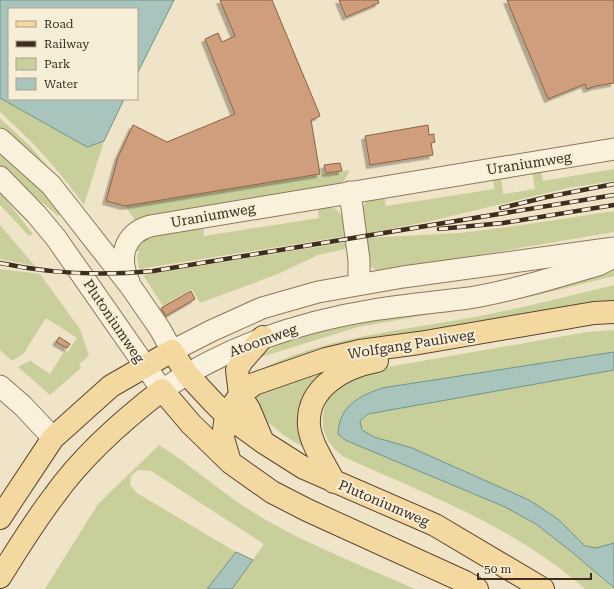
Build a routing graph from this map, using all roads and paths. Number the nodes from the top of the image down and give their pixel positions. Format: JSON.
{"nodes":[{"id":1,"x":0,"y":139,"type":"edge"},
{"id":2,"x":614,"y":149,"type":"edge"},
{"id":3,"x":0,"y":177,"type":"edge"},
{"id":4,"x":350,"y":192,"type":"junction"},
{"id":5,"x":614,"y":248,"type":"edge"},
{"id":6,"x":614,"y":257,"type":"edge"},
{"id":7,"x":359,"y":284,"type":"junction"},
{"id":8,"x":131,"y":286,"type":"junction"},
{"id":9,"x":614,"y":312,"type":"edge"},
{"id":10,"x":614,"y":324,"type":"edge"},
{"id":11,"x":263,"y":337,"type":"junction"},
{"id":12,"x":172,"y":351,"type":"junction"},
{"id":13,"x":145,"y":368,"type":"junction"},
{"id":14,"x":187,"y":374,"type":"junction"},
{"id":15,"x":0,"y":386,"type":"edge"},
{"id":16,"x":162,"y":390,"type":"junction"},
{"id":17,"x":240,"y":395,"type":"junction"},
{"id":18,"x":226,"y":416,"type":"junction"},
{"id":19,"x":53,"y":438,"type":"junction"},
{"id":20,"x":263,"y":442,"type":"junction"},
{"id":21,"x":231,"y":463,"type":"junction"},
{"id":22,"x":334,"y":482,"type":"junction"},
{"id":23,"x":0,"y":518,"type":"edge"},
{"id":24,"x":0,"y":577,"type":"edge"},
{"id":25,"x":478,"y":589,"type":"edge"},
{"id":26,"x":543,"y":589,"type":"edge"}],
"edges":[{"from":1,"to":8,"type":"street","name":"Plutoniumweg"},
{"from":2,"to":4,"type":"street","name":"Uraniumweg"},
{"from":3,"to":13,"type":"street","name":"Plutoniumweg"},
{"from":4,"to":7,"type":"street"},
{"from":4,"to":8,"type":"street","name":"Uraniumweg"},
{"from":5,"to":7,"type":"street","name":"Atoomweg"},
{"from":6,"to":11,"type":"street","name":"Atoomweg"},
{"from":7,"to":12,"type":"street","name":"Atoomweg"},
{"from":8,"to":12,"type":"street","name":"Plutoniumweg"},
{"from":9,"to":17,"type":"main road","name":"Wolfgang Pauliweg"},
{"from":10,"to":22,"type":"main road","name":"Wolfgang Pauliweg"},
{"from":11,"to":14,"type":"street","name":"Atoomweg"},
{"from":11,"to":17,"type":"main road"},
{"from":12,"to":13,"type":"main road","name":"Atoomweg"},
{"from":12,"to":14,"type":"main road","name":"Plutoniumweg"},
{"from":13,"to":16,"type":"street","name":"Plutoniumweg"},
{"from":13,"to":19,"type":"main road","name":"Atoomweg"},
{"from":14,"to":16,"type":"street","name":"Atoomweg"},
{"from":14,"to":18,"type":"main road","name":"Plutoniumweg"},
{"from":15,"to":19,"type":"street"},
{"from":16,"to":21,"type":"main road","name":"Plutoniumweg"},
{"from":16,"to":24,"type":"main road","name":"Atoomweg"},
{"from":17,"to":18,"type":"main road","name":"Wolfgang Pauliweg"},
{"from":17,"to":20,"type":"main road"},
{"from":18,"to":20,"type":"main road","name":"Plutoniumweg"},
{"from":18,"to":21,"type":"main road"},
{"from":19,"to":23,"type":"main road","name":"Atoomweg"},
{"from":20,"to":22,"type":"main road","name":"Plutoniumweg"},
{"from":21,"to":25,"type":"main road","name":"Plutoniumweg"},
{"from":22,"to":26,"type":"main road","name":"Plutoniumweg"}]}
